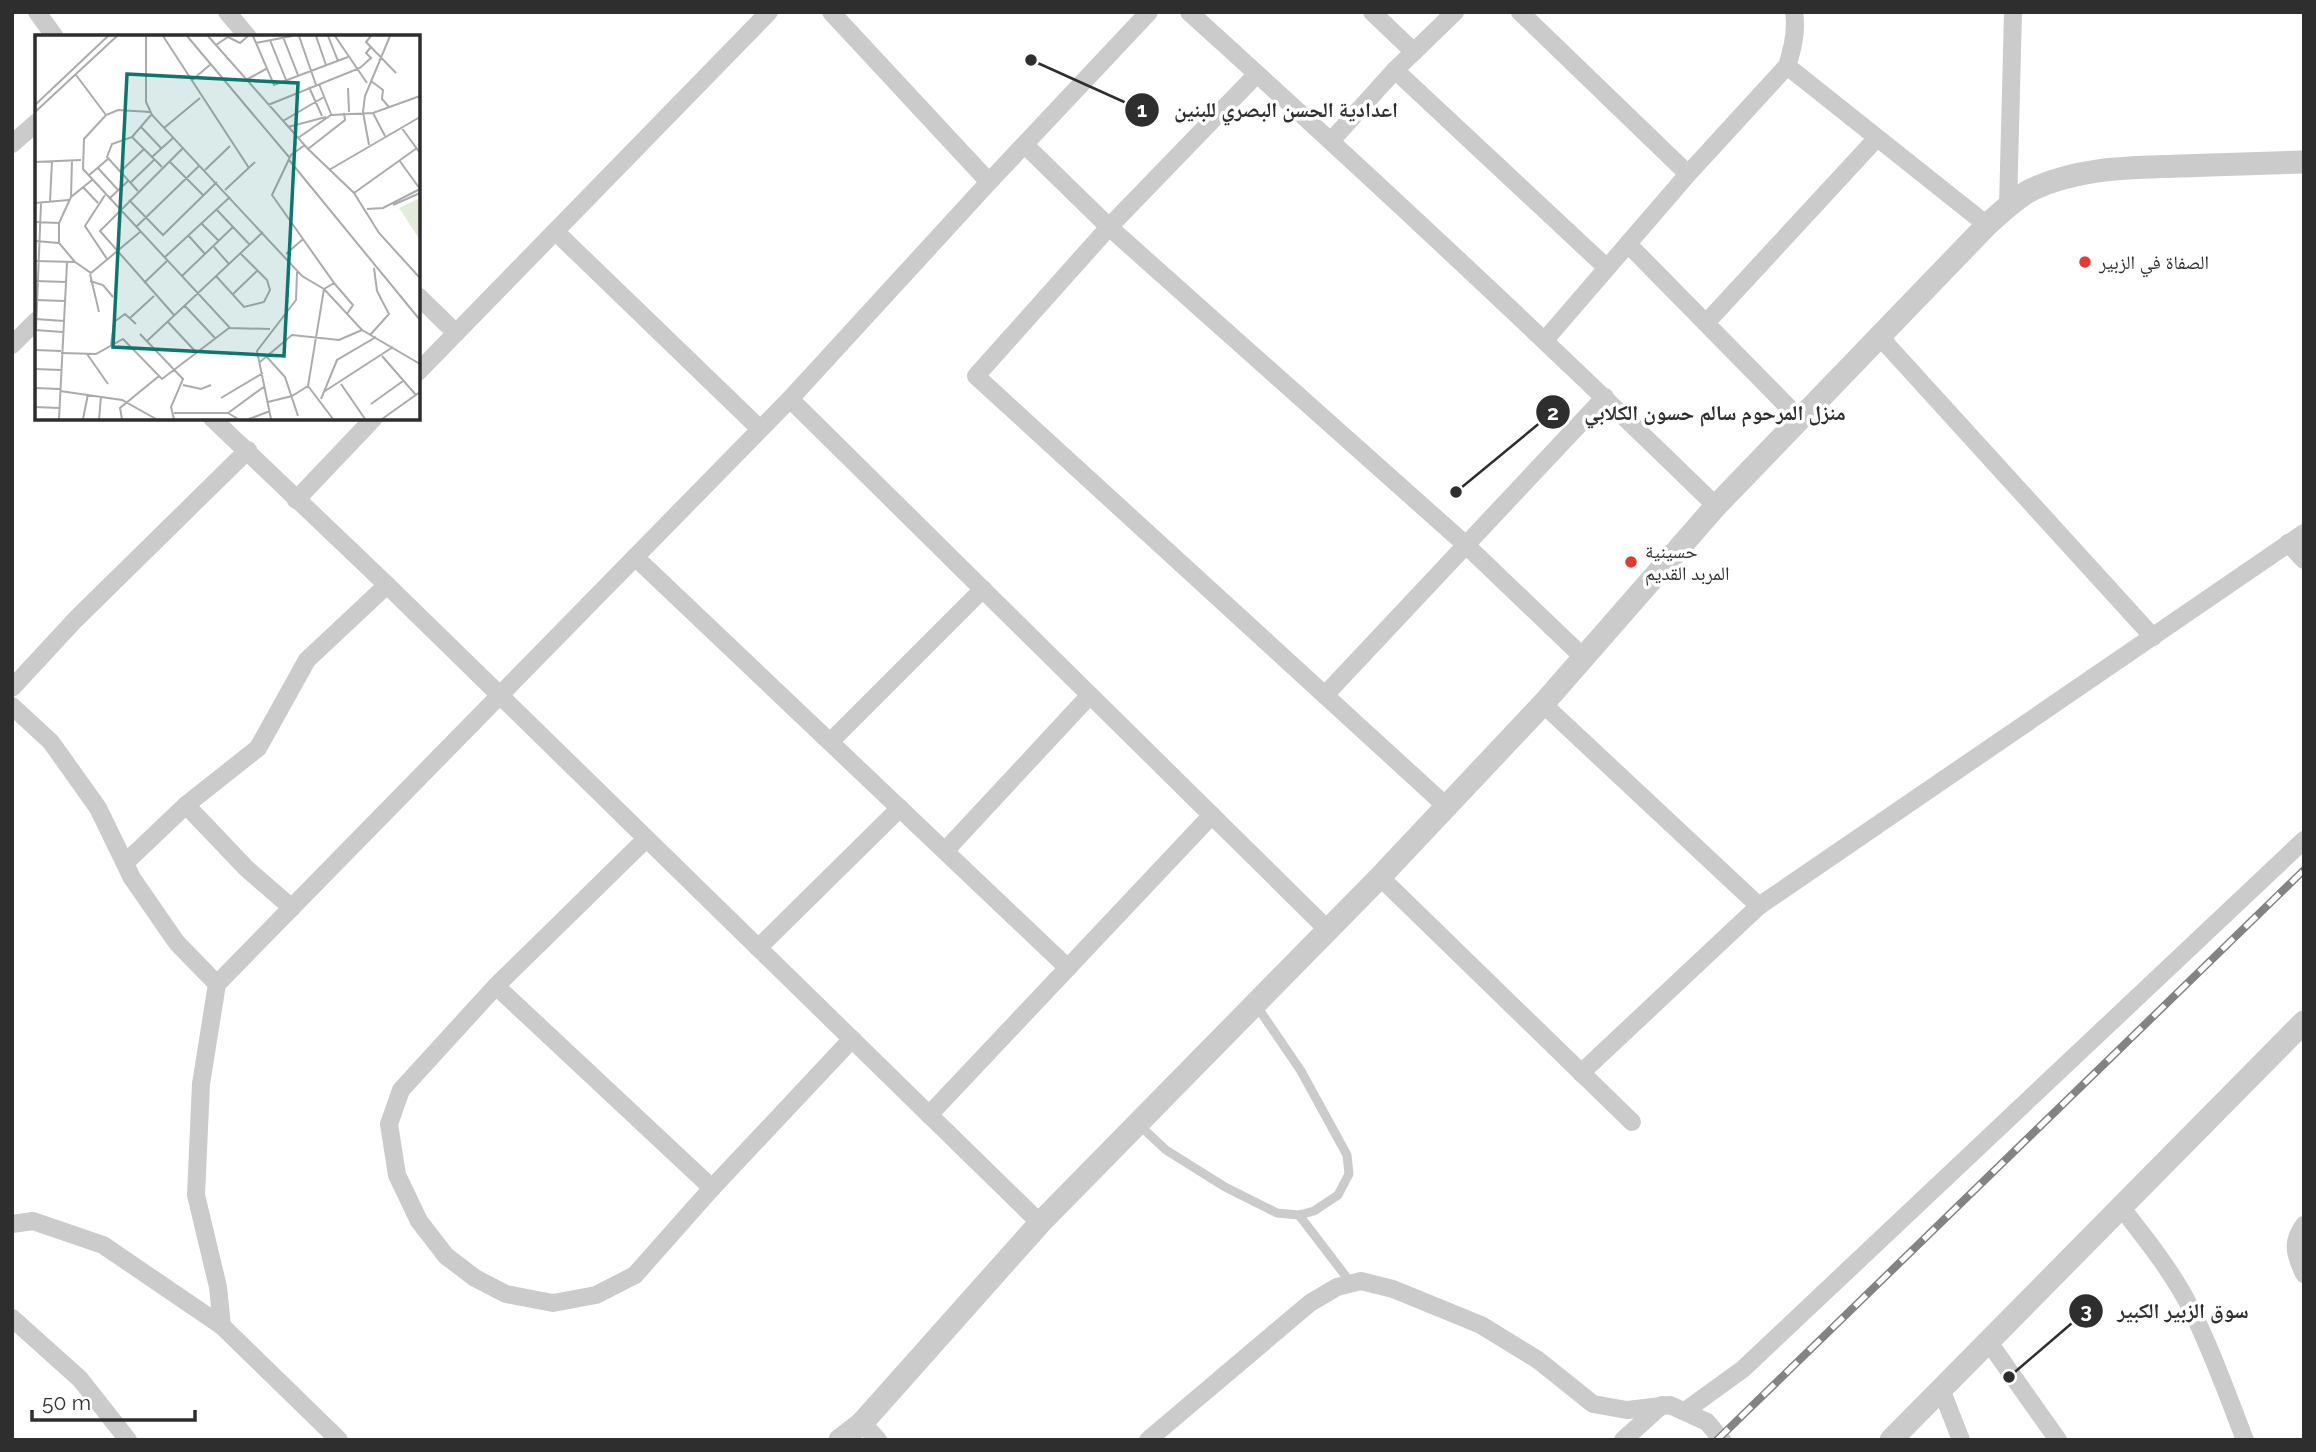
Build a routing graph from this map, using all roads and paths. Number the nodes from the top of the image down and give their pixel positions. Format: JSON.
{"nodes":[{"id":1,"x":37,"y":12,"type":"edge"},
{"id":2,"x":227,"y":12,"type":"edge"},
{"id":3,"x":769,"y":12,"type":"edge"},
{"id":4,"x":831,"y":12,"type":"edge"},
{"id":5,"x":1149,"y":12,"type":"edge"},
{"id":6,"x":1189,"y":12,"type":"edge"},
{"id":7,"x":1372,"y":12,"type":"edge"},
{"id":8,"x":1455,"y":12,"type":"edge"},
{"id":9,"x":1520,"y":12,"type":"edge"},
{"id":10,"x":1794,"y":12,"type":"edge"},
{"id":11,"x":2014,"y":12,"type":"edge"},
{"id":12,"x":54,"y":35,"type":"edge"},
{"id":13,"x":246,"y":35,"type":"edge"},
{"id":14,"x":1414,"y":52,"type":"junction"},
{"id":15,"x":1787,"y":66,"type":"junction"},
{"id":16,"x":1395,"y":70,"type":"junction"},
{"id":17,"x":1257,"y":74,"type":"junction"},
{"id":18,"x":35,"y":124,"type":"edge"},
{"id":19,"x":1876,"y":138,"type":"junction"},
{"id":20,"x":1331,"y":141,"type":"junction"},
{"id":21,"x":12,"y":144,"type":"edge"},
{"id":22,"x":1025,"y":145,"type":"junction"},
{"id":23,"x":2304,"y":162,"type":"edge"},
{"id":24,"x":1688,"y":174,"type":"junction"},
{"id":25,"x":989,"y":181,"type":"junction"},
{"id":26,"x":2008,"y":207,"type":"junction"},
{"id":27,"x":1987,"y":225,"type":"junction"},
{"id":28,"x":1109,"y":227,"type":"junction"},
{"id":29,"x":556,"y":232,"type":"junction"},
{"id":30,"x":1628,"y":244,"type":"junction"},
{"id":31,"x":1607,"y":268,"type":"junction"},
{"id":32,"x":420,"y":298,"type":"edge"},
{"id":33,"x":35,"y":322,"type":"edge"},
{"id":34,"x":1706,"y":323,"type":"junction"},
{"id":35,"x":456,"y":333,"type":"junction"},
{"id":36,"x":1879,"y":336,"type":"junction"},
{"id":37,"x":1545,"y":340,"type":"junction"},
{"id":38,"x":12,"y":345,"type":"edge"},
{"id":39,"x":420,"y":370,"type":"edge"},
{"id":40,"x":1605,"y":397,"type":"junction"},
{"id":41,"x":790,"y":399,"type":"junction"},
{"id":42,"x":1800,"y":419,"type":"junction"},
{"id":43,"x":214,"y":420,"type":"edge"},
{"id":44,"x":372,"y":420,"type":"edge"},
{"id":45,"x":760,"y":429,"type":"junction"},
{"id":46,"x":248,"y":450,"type":"junction"},
{"id":47,"x":296,"y":500,"type":"junction"},
{"id":48,"x":1716,"y":506,"type":"junction"},
{"id":49,"x":2304,"y":533,"type":"edge"},
{"id":50,"x":2288,"y":543,"type":"junction"},
{"id":51,"x":1466,"y":545,"type":"junction"},
{"id":52,"x":635,"y":557,"type":"junction"},
{"id":53,"x":2304,"y":560,"type":"edge"},
{"id":54,"x":387,"y":586,"type":"junction"},
{"id":55,"x":983,"y":589,"type":"junction"},
{"id":56,"x":2153,"y":636,"type":"junction"},
{"id":57,"x":1584,"y":658,"type":"junction"},
{"id":58,"x":12,"y":688,"type":"edge"},
{"id":59,"x":500,"y":695,"type":"junction"},
{"id":60,"x":1090,"y":695,"type":"junction"},
{"id":61,"x":1325,"y":695,"type":"junction"},
{"id":62,"x":1543,"y":704,"type":"junction"},
{"id":63,"x":12,"y":706,"type":"edge"},
{"id":64,"x":830,"y":742,"type":"junction"},
{"id":65,"x":186,"y":805,"type":"junction"},
{"id":66,"x":1446,"y":806,"type":"junction"},
{"id":67,"x":900,"y":808,"type":"junction"},
{"id":68,"x":1212,"y":815,"type":"junction"},
{"id":69,"x":646,"y":839,"type":"junction"},
{"id":70,"x":2304,"y":840,"type":"edge"},
{"id":71,"x":944,"y":851,"type":"junction"},
{"id":72,"x":125,"y":863,"type":"junction"},
{"id":73,"x":1380,"y":877,"type":"junction"},
{"id":74,"x":1759,"y":906,"type":"junction"},
{"id":75,"x":292,"y":908,"type":"junction"},
{"id":76,"x":1328,"y":930,"type":"junction"},
{"id":77,"x":758,"y":948,"type":"junction"},
{"id":78,"x":1068,"y":968,"type":"junction"},
{"id":79,"x":218,"y":984,"type":"junction"},
{"id":80,"x":496,"y":986,"type":"junction"},
{"id":81,"x":1255,"y":1004,"type":"junction"},
{"id":82,"x":2304,"y":1022,"type":"edge"},
{"id":83,"x":852,"y":1039,"type":"junction"},
{"id":84,"x":1581,"y":1073,"type":"junction"},
{"id":85,"x":929,"y":1115,"type":"junction"},
{"id":86,"x":1632,"y":1122,"type":"dead end"},
{"id":87,"x":1138,"y":1124,"type":"junction"},
{"id":88,"x":712,"y":1188,"type":"junction"},
{"id":89,"x":2121,"y":1207,"type":"junction"},
{"id":90,"x":1299,"y":1215,"type":"junction"},
{"id":91,"x":1040,"y":1223,"type":"junction"},
{"id":92,"x":12,"y":1224,"type":"edge"},
{"id":93,"x":2304,"y":1225,"type":"edge"},
{"id":94,"x":2304,"y":1274,"type":"edge"},
{"id":95,"x":1352,"y":1284,"type":"junction"},
{"id":96,"x":12,"y":1318,"type":"edge"},
{"id":97,"x":222,"y":1326,"type":"junction"},
{"id":98,"x":1988,"y":1341,"type":"junction"},
{"id":99,"x":1941,"y":1389,"type":"junction"},
{"id":100,"x":1662,"y":1405,"type":"junction"},
{"id":101,"x":1685,"y":1410,"type":"junction"},
{"id":102,"x":862,"y":1423,"type":"junction"},
{"id":103,"x":128,"y":1440,"type":"edge"},
{"id":104,"x":339,"y":1440,"type":"edge"},
{"id":105,"x":840,"y":1440,"type":"edge"},
{"id":106,"x":878,"y":1440,"type":"edge"},
{"id":107,"x":1148,"y":1440,"type":"edge"},
{"id":108,"x":1623,"y":1440,"type":"edge"},
{"id":109,"x":1722,"y":1440,"type":"edge"},
{"id":110,"x":1891,"y":1440,"type":"edge"},
{"id":111,"x":1961,"y":1440,"type":"edge"},
{"id":112,"x":2058,"y":1440,"type":"edge"},
{"id":113,"x":2245,"y":1440,"type":"edge"}],
"edges":[{"from":1,"to":12,"type":"street"},
{"from":2,"to":13,"type":"street"},
{"from":3,"to":29,"type":"street"},
{"from":4,"to":25,"type":"street"},
{"from":5,"to":22,"type":"street"},
{"from":6,"to":17,"type":"street"},
{"from":7,"to":14,"type":"street"},
{"from":8,"to":14,"type":"street"},
{"from":9,"to":24,"type":"street"},
{"from":10,"to":15,"type":"street"},
{"from":11,"to":26,"type":"street"},
{"from":14,"to":16,"type":"street"},
{"from":15,"to":19,"type":"street"},
{"from":15,"to":24,"type":"street"},
{"from":16,"to":20,"type":"street"},
{"from":16,"to":31,"type":"street"},
{"from":17,"to":20,"type":"street"},
{"from":17,"to":28,"type":"street"},
{"from":18,"to":21,"type":"street"},
{"from":19,"to":27,"type":"street"},
{"from":19,"to":34,"type":"street"},
{"from":20,"to":37,"type":"street"},
{"from":22,"to":25,"type":"street"},
{"from":22,"to":28,"type":"street"},
{"from":23,"to":26,"type":"street"},
{"from":24,"to":30,"type":"street"},
{"from":25,"to":41,"type":"street"},
{"from":26,"to":27,"type":"street"},
{"from":27,"to":36,"type":"street"},
{"from":28,"to":51,"type":"street"},
{"from":28,"to":61,"type":"street"},
{"from":29,"to":35,"type":"street"},
{"from":29,"to":45,"type":"street"},
{"from":30,"to":31,"type":"street"},
{"from":30,"to":34,"type":"street"},
{"from":31,"to":37,"type":"street"},
{"from":32,"to":35,"type":"street"},
{"from":33,"to":38,"type":"street"},
{"from":34,"to":42,"type":"street"},
{"from":35,"to":39,"type":"street"},
{"from":36,"to":42,"type":"street"},
{"from":36,"to":56,"type":"street"},
{"from":37,"to":40,"type":"street"},
{"from":40,"to":48,"type":"street"},
{"from":40,"to":51,"type":"street"},
{"from":41,"to":45,"type":"street"},
{"from":41,"to":55,"type":"street"},
{"from":42,"to":48,"type":"street"},
{"from":43,"to":46,"type":"street"},
{"from":44,"to":47,"type":"street"},
{"from":45,"to":52,"type":"street"},
{"from":46,"to":47,"type":"street"},
{"from":46,"to":58,"type":"street"},
{"from":47,"to":54,"type":"street"},
{"from":48,"to":57,"type":"street"},
{"from":49,"to":50,"type":"street"},
{"from":50,"to":53,"type":"street"},
{"from":50,"to":56,"type":"street"},
{"from":51,"to":57,"type":"street"},
{"from":51,"to":61,"type":"street"},
{"from":52,"to":59,"type":"street"},
{"from":52,"to":64,"type":"street"},
{"from":54,"to":59,"type":"street"},
{"from":54,"to":65,"type":"street"},
{"from":55,"to":60,"type":"street"},
{"from":55,"to":64,"type":"street"},
{"from":56,"to":74,"type":"street"},
{"from":57,"to":62,"type":"street"},
{"from":59,"to":69,"type":"street"},
{"from":59,"to":75,"type":"street"},
{"from":60,"to":68,"type":"street"},
{"from":60,"to":71,"type":"street"},
{"from":61,"to":66,"type":"street"},
{"from":62,"to":66,"type":"street"},
{"from":62,"to":74,"type":"street"},
{"from":63,"to":72,"type":"street"},
{"from":64,"to":67,"type":"street"},
{"from":65,"to":72,"type":"street"},
{"from":65,"to":75,"type":"street"},
{"from":66,"to":73,"type":"street"},
{"from":67,"to":71,"type":"street"},
{"from":67,"to":77,"type":"street"},
{"from":68,"to":76,"type":"street"},
{"from":68,"to":78,"type":"street"},
{"from":69,"to":77,"type":"street"},
{"from":69,"to":80,"type":"street"},
{"from":70,"to":101,"type":"street"},
{"from":71,"to":78,"type":"street"},
{"from":72,"to":79,"type":"street"},
{"from":73,"to":76,"type":"street"},
{"from":73,"to":84,"type":"street"},
{"from":74,"to":84,"type":"street"},
{"from":75,"to":79,"type":"street"},
{"from":76,"to":81,"type":"street"},
{"from":77,"to":83,"type":"street"},
{"from":78,"to":85,"type":"street"},
{"from":79,"to":97,"type":"street"},
{"from":80,"to":88,"type":"street"},
{"from":80,"to":88,"type":"street"},
{"from":81,"to":87,"type":"street"},
{"from":81,"to":90,"type":"lane"},
{"from":82,"to":89,"type":"street"},
{"from":83,"to":85,"type":"street"},
{"from":83,"to":88,"type":"street"},
{"from":84,"to":86,"type":"street"},
{"from":85,"to":91,"type":"street"},
{"from":87,"to":90,"type":"lane"},
{"from":87,"to":91,"type":"street"},
{"from":89,"to":98,"type":"street"},
{"from":89,"to":113,"type":"street"},
{"from":90,"to":95,"type":"lane"},
{"from":91,"to":102,"type":"street"},
{"from":92,"to":97,"type":"street"},
{"from":93,"to":94,"type":"street"},
{"from":95,"to":100,"type":"street"},
{"from":95,"to":107,"type":"street"},
{"from":96,"to":103,"type":"street"},
{"from":97,"to":104,"type":"street"},
{"from":98,"to":99,"type":"street"},
{"from":98,"to":112,"type":"street"},
{"from":99,"to":110,"type":"street"},
{"from":99,"to":111,"type":"street"},
{"from":100,"to":101,"type":"street"},
{"from":100,"to":108,"type":"street"},
{"from":101,"to":109,"type":"street"},
{"from":102,"to":105,"type":"street"},
{"from":102,"to":106,"type":"street"}]}
